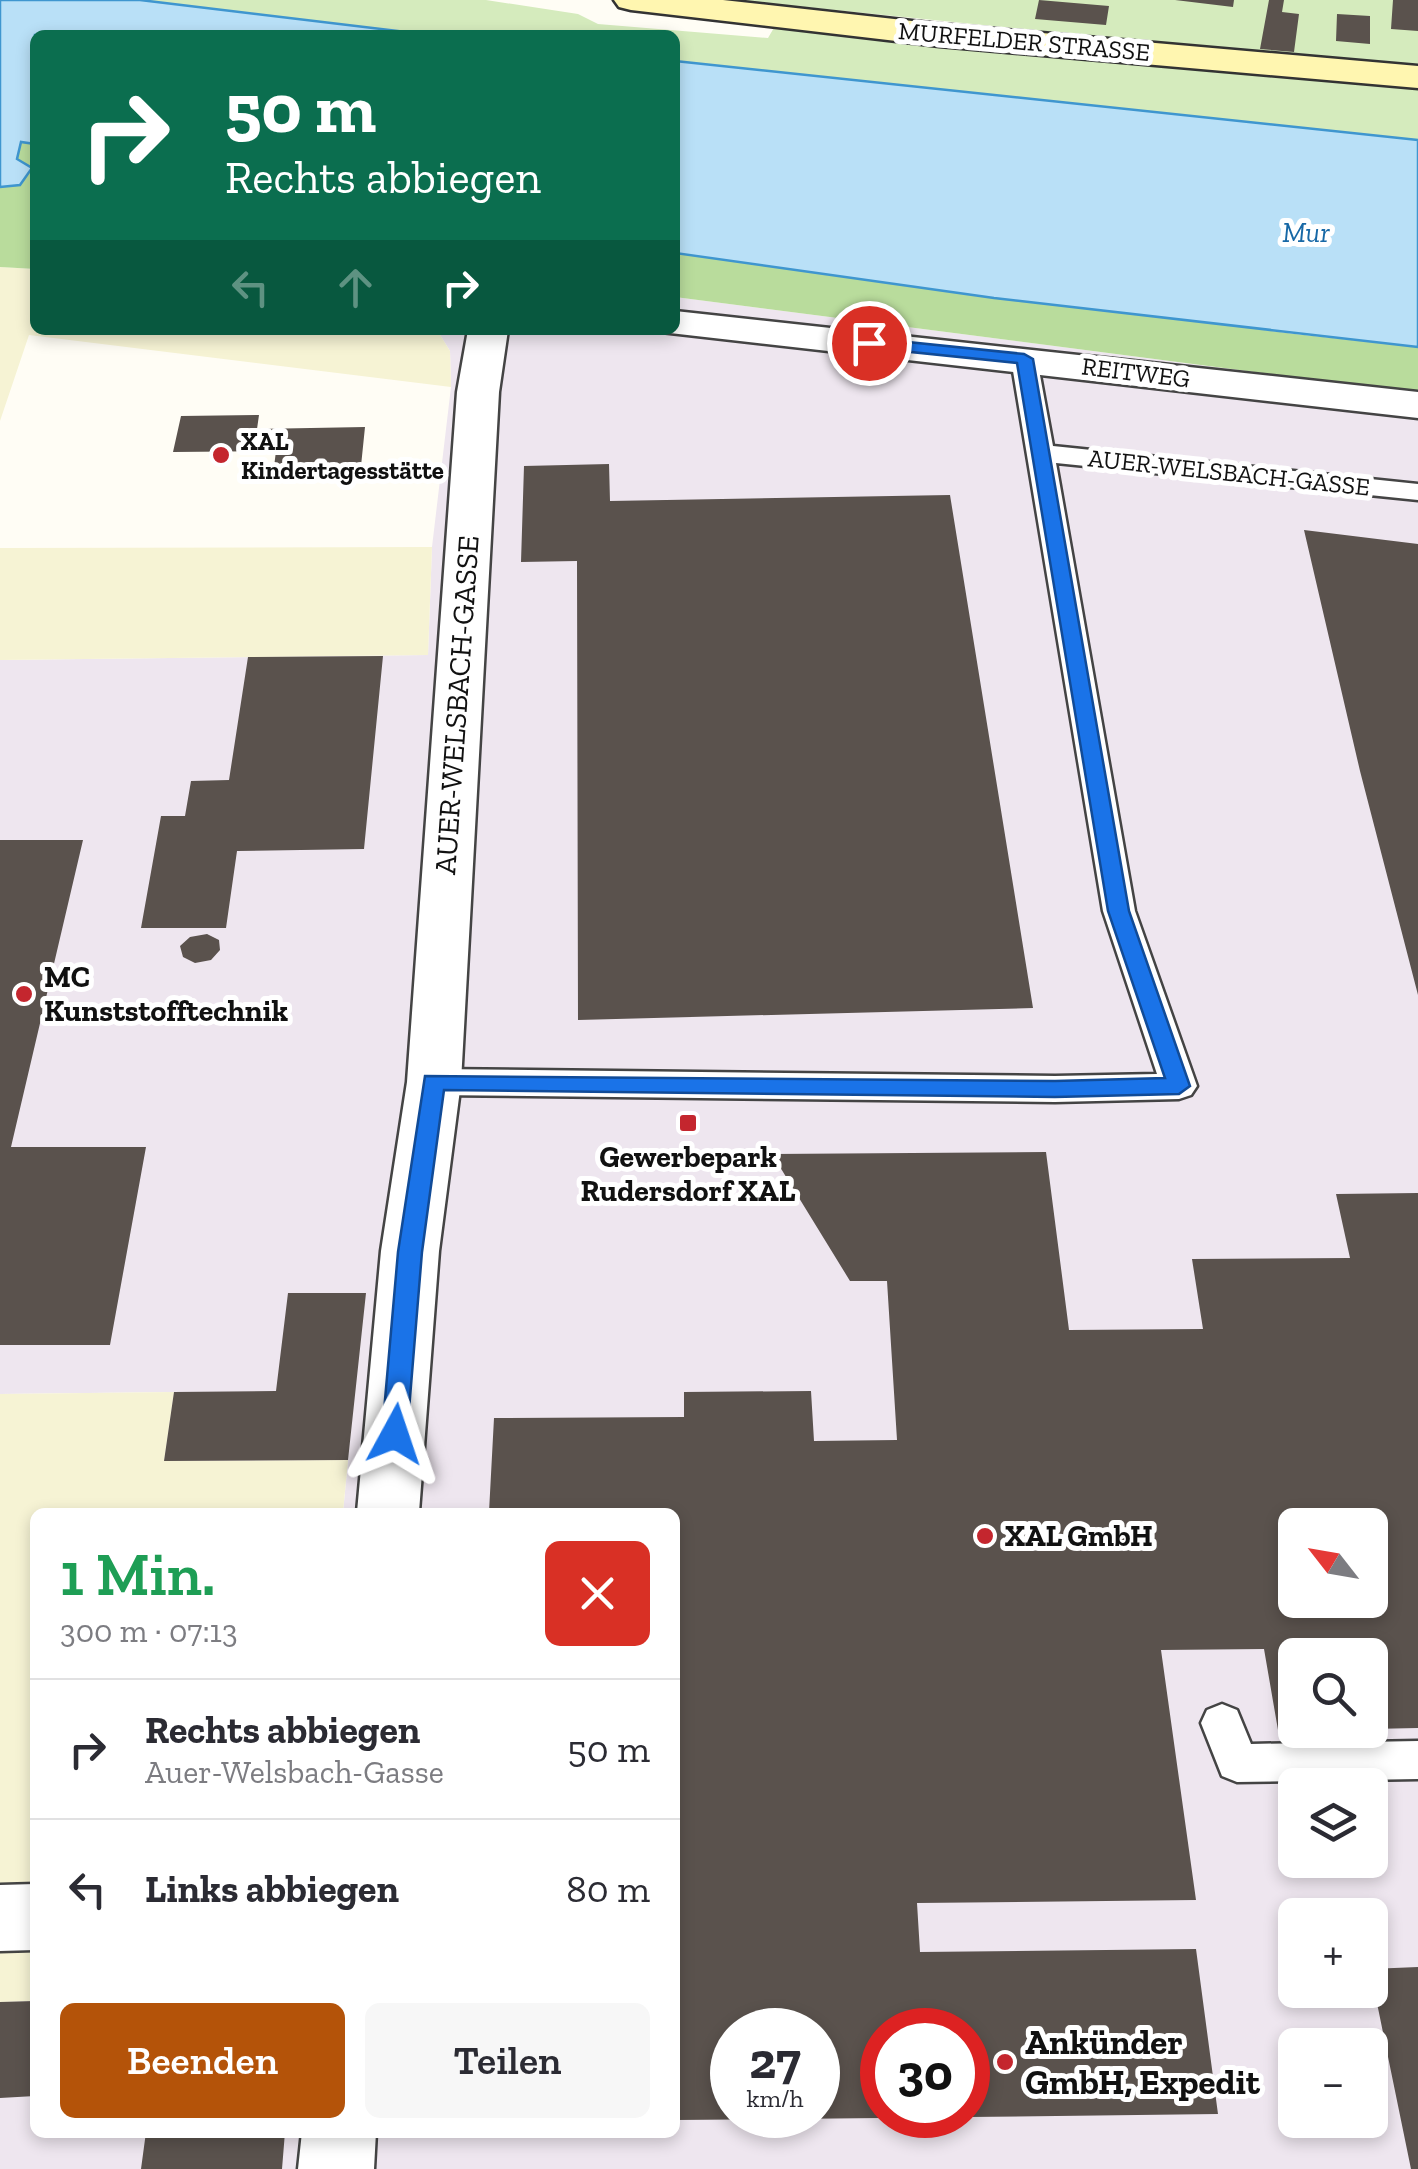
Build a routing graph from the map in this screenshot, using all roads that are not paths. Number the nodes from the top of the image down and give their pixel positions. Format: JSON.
{"nodes":[{"id":1,"x":632,"y":0,"type":"edge"},
{"id":2,"x":1418,"y":77,"type":"edge"},
{"id":3,"x":680,"y":324,"type":"edge"},
{"id":4,"x":487,"y":335,"type":"edge"},
{"id":5,"x":1024,"y":359,"type":"junction"},
{"id":6,"x":1418,"y":405,"type":"edge"},
{"id":7,"x":1041,"y":453,"type":"junction"},
{"id":8,"x":1418,"y":492,"type":"edge"},
{"id":9,"x":434,"y":1082,"type":"junction"},
{"id":10,"x":388,"y":1508,"type":"edge"},
{"id":11,"x":1222,"y":1722,"type":"dead end"},
{"id":12,"x":1418,"y":1760,"type":"edge"},
{"id":13,"x":30,"y":1916,"type":"edge"},
{"id":14,"x":0,"y":1918,"type":"edge"},
{"id":15,"x":338,"y":2138,"type":"edge"},
{"id":16,"x":336,"y":2169,"type":"edge"}],
"edges":[{"from":1,"to":2,"type":"street","name":"MURFELDER STRASSE"},
{"from":3,"to":5,"type":"street","name":"REITWEG"},
{"from":4,"to":9,"type":"street","name":"AUER-WELSBACH-GASSE"},
{"from":5,"to":6,"type":"street","name":"REITWEG"},
{"from":5,"to":7,"type":"lane"},
{"from":7,"to":8,"type":"lane","name":"AUER-WELSBACH-GASSE"},
{"from":7,"to":9,"type":"lane"},
{"from":9,"to":10,"type":"street","name":"AUER-WELSBACH-GASSE"},
{"from":11,"to":12,"type":"lane"},
{"from":13,"to":14,"type":"street"},
{"from":15,"to":16,"type":"street"}]}
